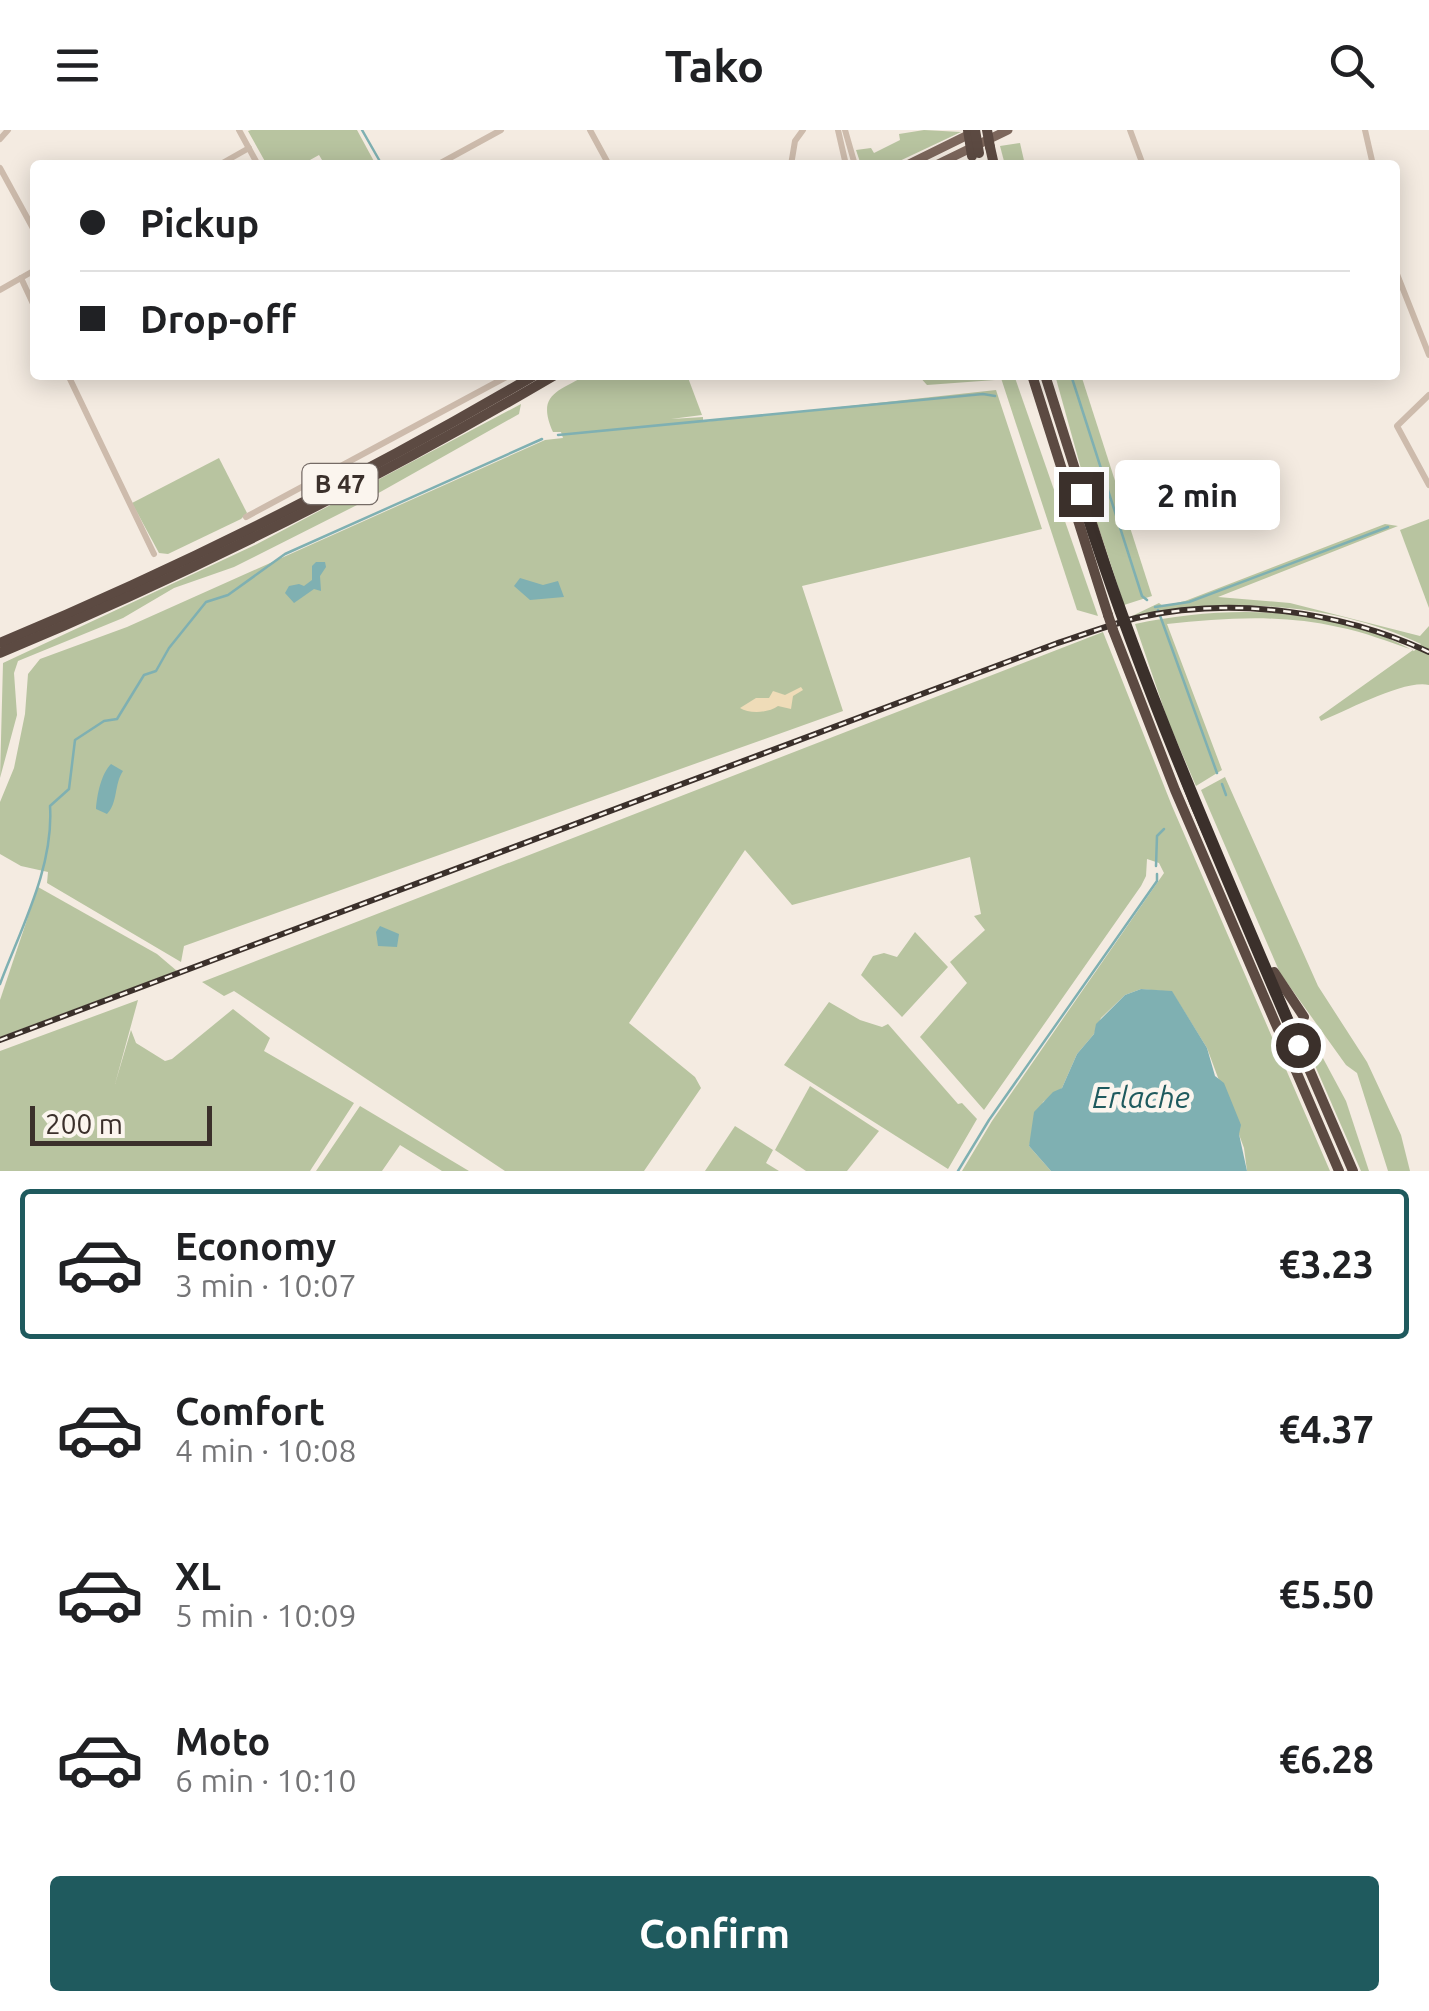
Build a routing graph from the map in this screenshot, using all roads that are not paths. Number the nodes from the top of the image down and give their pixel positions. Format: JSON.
{"nodes":[{"id":1,"x":8,"y":130,"type":"edge"},
{"id":2,"x":238,"y":130,"type":"edge"},
{"id":3,"x":501,"y":130,"type":"edge"},
{"id":4,"x":590,"y":130,"type":"edge"},
{"id":5,"x":803,"y":130,"type":"edge"},
{"id":6,"x":842,"y":130,"type":"edge"},
{"id":7,"x":974,"y":130,"type":"edge"},
{"id":8,"x":987,"y":130,"type":"edge"},
{"id":9,"x":1008,"y":130,"type":"edge"},
{"id":10,"x":1130,"y":130,"type":"edge"},
{"id":11,"x":1366,"y":130,"type":"edge"},
{"id":12,"x":0,"y":140,"type":"edge"},
{"id":13,"x":249,"y":148,"type":"junction"},
{"id":14,"x":979,"y":155,"type":"edge"},
{"id":15,"x":228,"y":160,"type":"edge"},
{"id":16,"x":255,"y":160,"type":"edge"},
{"id":17,"x":448,"y":160,"type":"edge"},
{"id":18,"x":606,"y":160,"type":"edge"},
{"id":19,"x":792,"y":160,"type":"edge"},
{"id":20,"x":845,"y":160,"type":"edge"},
{"id":21,"x":853,"y":160,"type":"edge"},
{"id":22,"x":917,"y":160,"type":"edge"},
{"id":23,"x":946,"y":160,"type":"edge"},
{"id":24,"x":1141,"y":160,"type":"edge"},
{"id":25,"x":1372,"y":160,"type":"edge"},
{"id":26,"x":0,"y":168,"type":"edge"},
{"id":27,"x":30,"y":223,"type":"edge"},
{"id":28,"x":30,"y":273,"type":"edge"},
{"id":29,"x":20,"y":278,"type":"junction"},
{"id":30,"x":1400,"y":284,"type":"edge"},
{"id":31,"x":0,"y":290,"type":"edge"},
{"id":32,"x":30,"y":298,"type":"edge"},
{"id":33,"x":1429,"y":355,"type":"edge"},
{"id":34,"x":70,"y":380,"type":"edge"},
{"id":35,"x":501,"y":380,"type":"edge"},
{"id":36,"x":525,"y":380,"type":"edge"},
{"id":37,"x":546,"y":380,"type":"edge"},
{"id":38,"x":1033,"y":380,"type":"edge"},
{"id":39,"x":1047,"y":380,"type":"edge"},
{"id":40,"x":1429,"y":395,"type":"edge"},
{"id":41,"x":1429,"y":485,"type":"edge"},
{"id":42,"x":246,"y":517,"type":"dead end"},
{"id":43,"x":154,"y":554,"type":"dead end"},
{"id":44,"x":1120,"y":628,"type":"junction"},
{"id":45,"x":0,"y":643,"type":"edge"},
{"id":46,"x":0,"y":654,"type":"edge"},
{"id":47,"x":1255,"y":943,"type":"junction"},
{"id":48,"x":1304,"y":1017,"type":"dead end"},
{"id":49,"x":1339,"y":1171,"type":"edge"},
{"id":50,"x":1353,"y":1171,"type":"edge"}],
"edges":[{"from":1,"to":12,"type":"street"},
{"from":2,"to":13,"type":"street"},
{"from":3,"to":17,"type":"street"},
{"from":4,"to":18,"type":"street"},
{"from":5,"to":19,"type":"street"},
{"from":6,"to":20,"type":"street"},
{"from":6,"to":21,"type":"street"},
{"from":7,"to":14,"type":"highway","bridge":true},
{"from":7,"to":22,"type":"main road"},
{"from":8,"to":14,"type":"highway","bridge":true},
{"from":9,"to":23,"type":"main road"},
{"from":10,"to":24,"type":"street"},
{"from":11,"to":25,"type":"street"},
{"from":13,"to":15,"type":"street"},
{"from":13,"to":16,"type":"street"},
{"from":26,"to":27,"type":"street"},
{"from":28,"to":29,"type":"street"},
{"from":29,"to":31,"type":"street"},
{"from":29,"to":32,"type":"street"},
{"from":30,"to":33,"type":"street"},
{"from":34,"to":43,"type":"street"},
{"from":35,"to":42,"type":"street"},
{"from":36,"to":45,"type":"highway","number":"B 47"},
{"from":37,"to":46,"type":"highway","number":"B 47"},
{"from":38,"to":44,"type":"highway","bridge":true},
{"from":39,"to":44,"type":"highway","bridge":true},
{"from":40,"to":41,"type":"street"},
{"from":44,"to":47,"type":"highway"},
{"from":44,"to":49,"type":"highway"},
{"from":47,"to":48,"type":"highway"},
{"from":47,"to":50,"type":"highway"}]}
